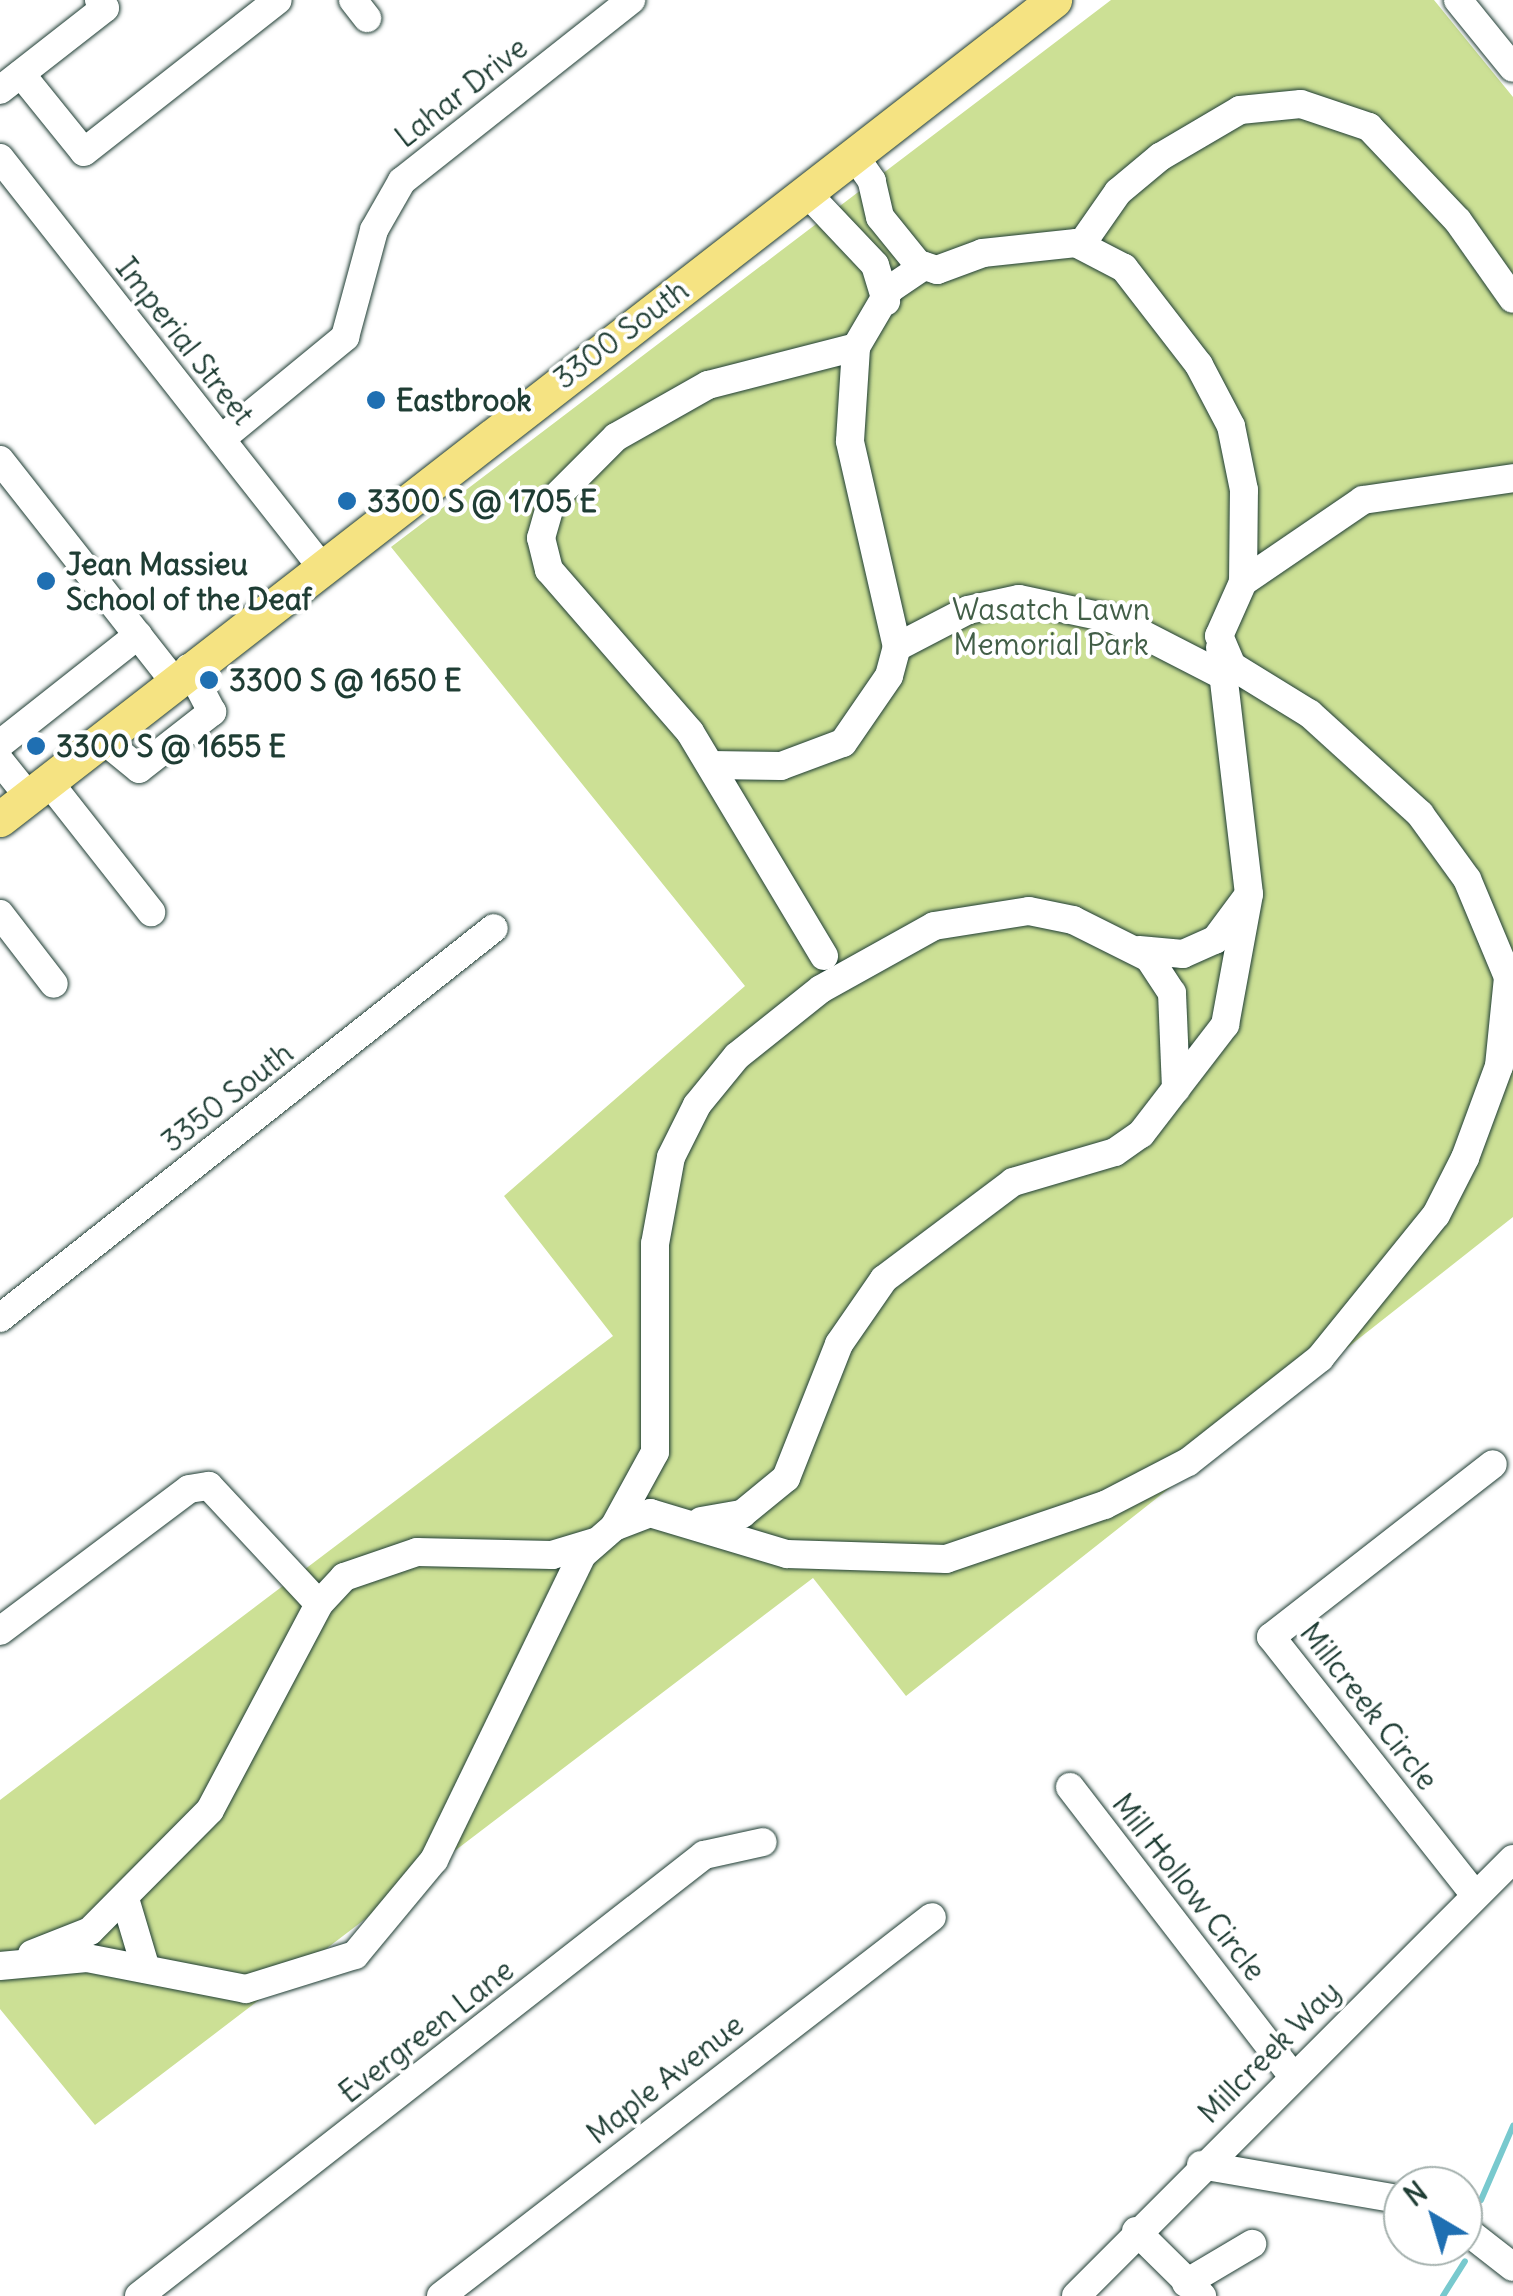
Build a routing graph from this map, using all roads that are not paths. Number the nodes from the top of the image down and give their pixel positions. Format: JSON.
{"nodes":[{"id":1,"x":99,"y":0,"type":"edge"},
{"id":2,"x":278,"y":0,"type":"edge"},
{"id":3,"x":631,"y":0,"type":"edge"},
{"id":4,"x":1054,"y":0,"type":"edge"},
{"id":5,"x":1458,"y":0,"type":"edge"},
{"id":6,"x":1513,"y":68,"type":"edge"},
{"id":7,"x":10,"y":82,"type":"edge"},
{"id":8,"x":854,"y":155,"type":"junction"},
{"id":9,"x":0,"y":158,"type":"edge"},
{"id":10,"x":806,"y":192,"type":"junction"},
{"id":11,"x":1080,"y":245,"type":"junction"},
{"id":12,"x":924,"y":266,"type":"junction"},
{"id":13,"x":1513,"y":299,"type":"edge"},
{"id":14,"x":886,"y":301,"type":"junction"},
{"id":15,"x":856,"y":347,"type":"junction"},
{"id":16,"x":222,"y":439,"type":"junction"},
{"id":17,"x":0,"y":460,"type":"edge"},
{"id":18,"x":1513,"y":478,"type":"edge"},
{"id":19,"x":319,"y":564,"type":"junction"},
{"id":20,"x":1243,"y":582,"type":"junction"},
{"id":21,"x":138,"y":635,"type":"junction"},
{"id":22,"x":1219,"y":636,"type":"junction"},
{"id":23,"x":897,"y":647,"type":"junction"},
{"id":24,"x":182,"y":674,"type":"junction"},
{"id":25,"x":1222,"y":675,"type":"junction"},
{"id":26,"x":101,"y":738,"type":"junction"},
{"id":27,"x":0,"y":744,"type":"edge"},
{"id":28,"x":0,"y":761,"type":"edge"},
{"id":29,"x":711,"y":765,"type":"junction"},
{"id":30,"x":38,"y":789,"type":"junction"},
{"id":31,"x":0,"y":819,"type":"edge"},
{"id":32,"x":1249,"y":894,"type":"junction"},
{"id":33,"x":150,"y":912,"type":"dead end"},
{"id":34,"x":0,"y":914,"type":"edge"},
{"id":35,"x":494,"y":928,"type":"dead end"},
{"id":36,"x":1139,"y":950,"type":"junction"},
{"id":37,"x":824,"y":956,"type":"dead end"},
{"id":38,"x":1510,"y":975,"type":"edge"},
{"id":39,"x":54,"y":984,"type":"dead end"},
{"id":40,"x":1174,"y":1097,"type":"junction"},
{"id":41,"x":0,"y":1318,"type":"edge"},
{"id":42,"x":1493,"y":1464,"type":"dead end"},
{"id":43,"x":700,"y":1521,"type":"junction"},
{"id":44,"x":607,"y":1534,"type":"junction"},
{"id":45,"x":319,"y":1604,"type":"junction"},
{"id":46,"x":0,"y":1631,"type":"edge"},
{"id":47,"x":1070,"y":1787,"type":"dead end"},
{"id":48,"x":763,"y":1842,"type":"dead end"},
{"id":49,"x":1513,"y":1859,"type":"edge"},
{"id":50,"x":1475,"y":1895,"type":"junction"},
{"id":51,"x":126,"y":1902,"type":"junction"},
{"id":52,"x":932,"y":1917,"type":"dead end"},
{"id":53,"x":6,"y":1964,"type":"edge"},
{"id":54,"x":146,"y":1969,"type":"junction"},
{"id":55,"x":1292,"y":2075,"type":"junction"},
{"id":56,"x":1201,"y":2165,"type":"junction"},
{"id":57,"x":1383,"y":2197,"type":"edge"},
{"id":58,"x":1136,"y":2231,"type":"junction"},
{"id":59,"x":1252,"y":2244,"type":"dead end"},
{"id":60,"x":1483,"y":2244,"type":"edge"},
{"id":61,"x":1513,"y":2268,"type":"edge"},
{"id":62,"x":1194,"y":2290,"type":"edge"},
{"id":63,"x":140,"y":2296,"type":"edge"},
{"id":64,"x":441,"y":2296,"type":"edge"},
{"id":65,"x":1076,"y":2296,"type":"edge"}],
"edges":[{"from":1,"to":7,"type":"street"},
{"from":2,"to":7,"type":"street"},
{"from":3,"to":16,"type":"street","name":"Lahar Drive"},
{"from":4,"to":8,"type":"main road","name":"3300 South"},
{"from":5,"to":6,"type":"street"},
{"from":8,"to":10,"type":"main road","name":"3300 South"},
{"from":8,"to":12,"type":"street"},
{"from":9,"to":16,"type":"street","name":"Imperial Street"},
{"from":10,"to":14,"type":"street"},
{"from":10,"to":19,"type":"main road","name":"3300 South"},
{"from":11,"to":12,"type":"street"},
{"from":11,"to":13,"type":"street"},
{"from":11,"to":20,"type":"street"},
{"from":12,"to":14,"type":"street"},
{"from":14,"to":15,"type":"street"},
{"from":15,"to":23,"type":"street"},
{"from":15,"to":29,"type":"street"},
{"from":16,"to":19,"type":"street","name":"Imperial Street"},
{"from":17,"to":21,"type":"street"},
{"from":18,"to":20,"type":"street"},
{"from":19,"to":24,"type":"main road","name":"3300 South"},
{"from":20,"to":22,"type":"street"},
{"from":21,"to":24,"type":"street"},
{"from":21,"to":27,"type":"street"},
{"from":22,"to":25,"type":"street"},
{"from":22,"to":38,"type":"street"},
{"from":23,"to":25,"type":"street"},
{"from":23,"to":29,"type":"street"},
{"from":24,"to":26,"type":"main road","name":"3300 South"},
{"from":24,"to":26,"type":"street"},
{"from":25,"to":32,"type":"street"},
{"from":26,"to":30,"type":"main road","name":"3300 South"},
{"from":28,"to":30,"type":"street"},
{"from":29,"to":37,"type":"street"},
{"from":30,"to":31,"type":"main road","name":"3300 South"},
{"from":30,"to":33,"type":"street"},
{"from":32,"to":36,"type":"street"},
{"from":32,"to":40,"type":"street"},
{"from":34,"to":39,"type":"street"},
{"from":35,"to":41,"type":"street","name":"3350 South"},
{"from":36,"to":40,"type":"street"},
{"from":36,"to":44,"type":"street"},
{"from":38,"to":43,"type":"street"},
{"from":40,"to":43,"type":"street"},
{"from":42,"to":50,"type":"street","name":"Millcreek Circle"},
{"from":43,"to":44,"type":"street"},
{"from":44,"to":45,"type":"street"},
{"from":44,"to":54,"type":"street"},
{"from":45,"to":46,"type":"street"},
{"from":45,"to":51,"type":"street"},
{"from":47,"to":55,"type":"street","name":"Mill Hollow Circle"},
{"from":48,"to":63,"type":"street","name":"Evergreen Lane"},
{"from":49,"to":50,"type":"street","name":"Millcreek Way"},
{"from":50,"to":55,"type":"street","name":"Millcreek Way"},
{"from":51,"to":53,"type":"street"},
{"from":51,"to":54,"type":"street"},
{"from":52,"to":64,"type":"street","name":"Maple Avenue"},
{"from":53,"to":54,"type":"street"},
{"from":55,"to":56,"type":"street","name":"Millcreek Way"},
{"from":56,"to":57,"type":"street"},
{"from":56,"to":58,"type":"street","name":"Millcreek Way"},
{"from":58,"to":62,"type":"street"},
{"from":58,"to":65,"type":"street","name":"Millcreek Way"},
{"from":59,"to":62,"type":"street"},
{"from":60,"to":61,"type":"street"}]}
